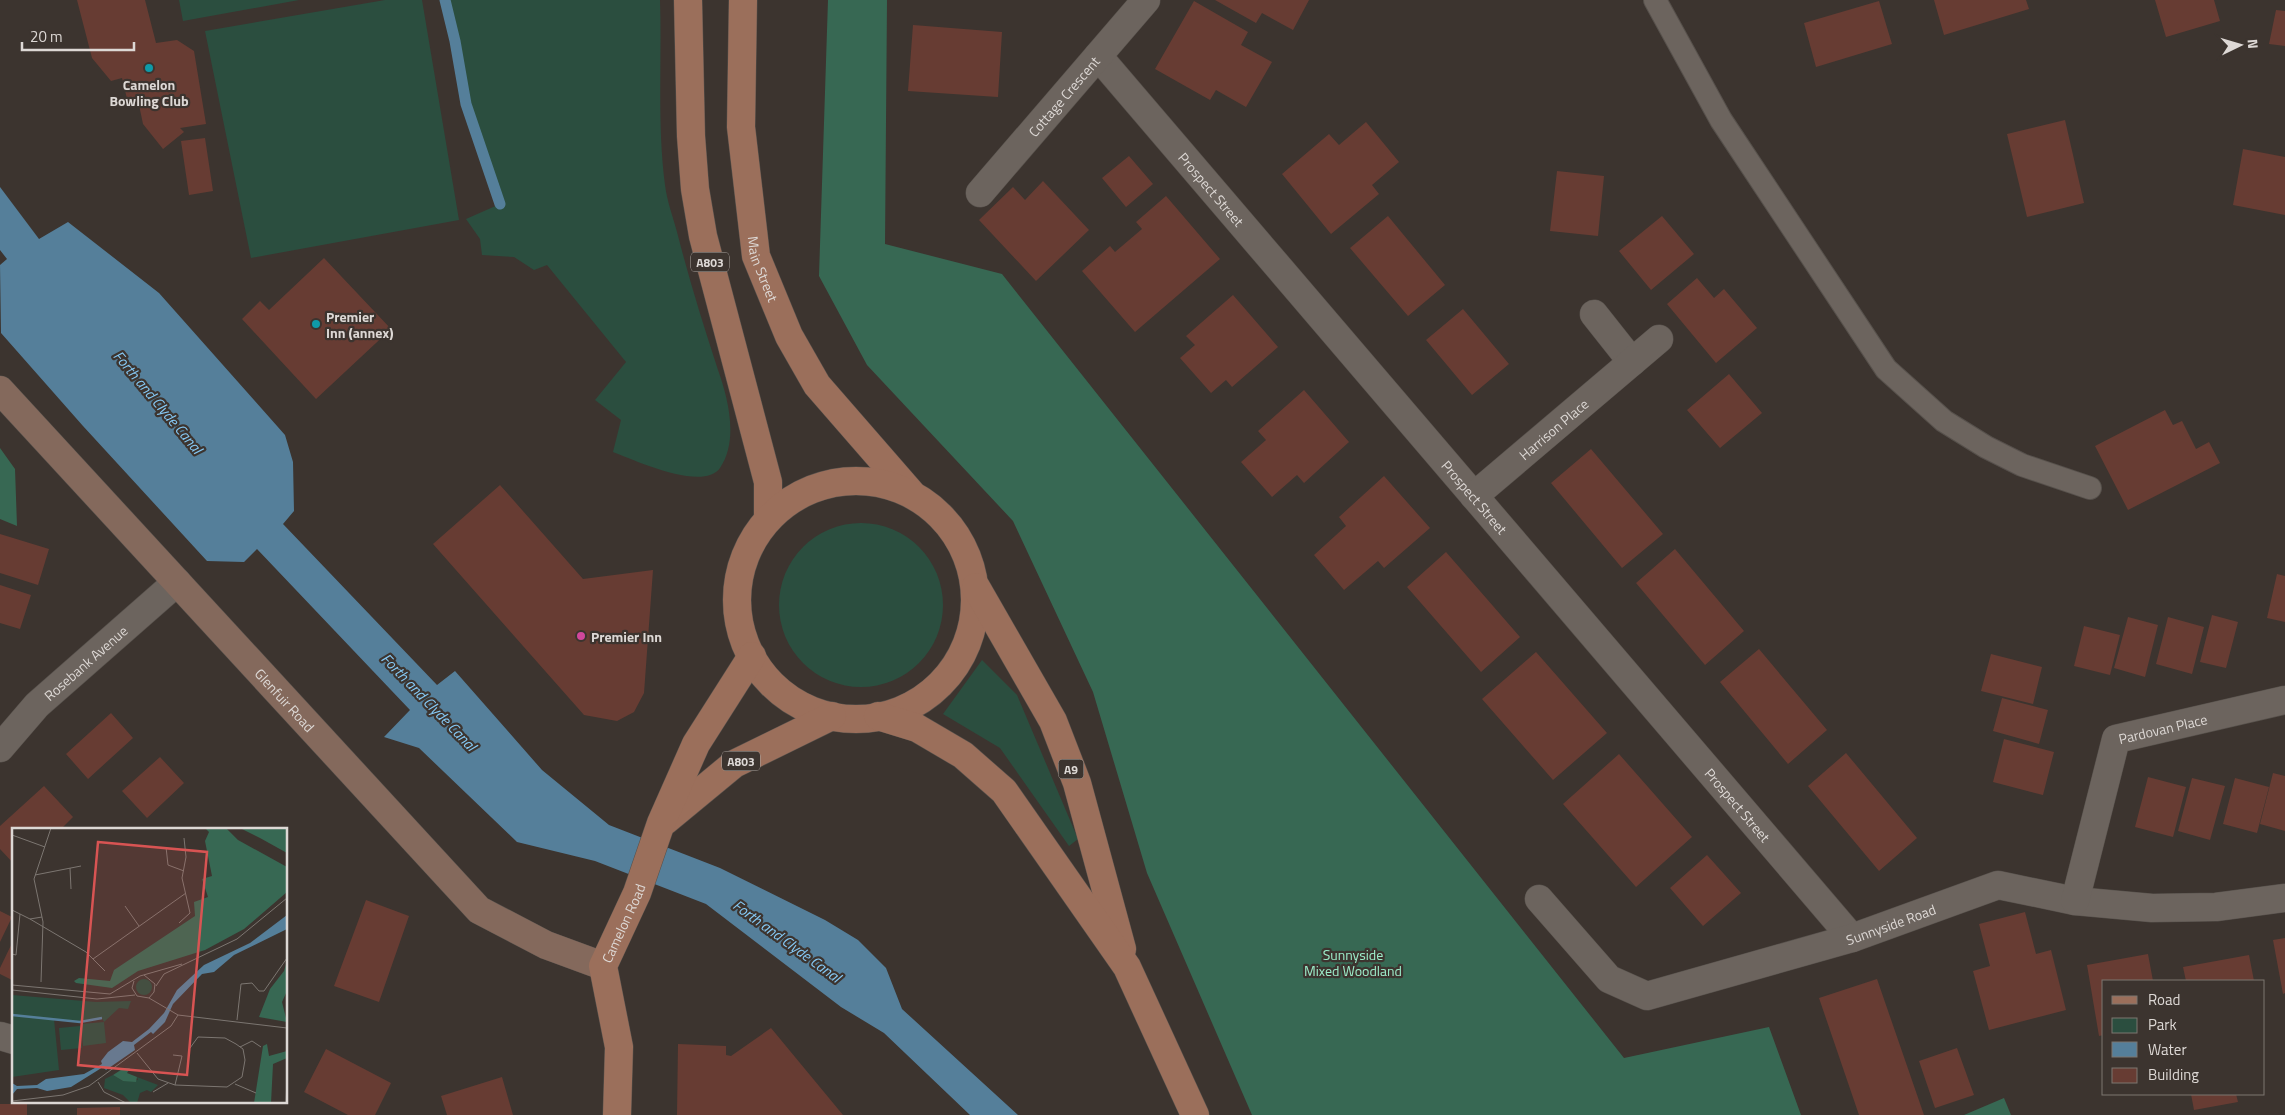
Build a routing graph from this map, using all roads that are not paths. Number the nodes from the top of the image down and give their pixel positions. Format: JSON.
{"nodes":[{"id":1,"x":688,"y":0,"type":"edge"},
{"id":2,"x":743,"y":0,"type":"edge"},
{"id":3,"x":1146,"y":0,"type":"edge"},
{"id":4,"x":1655,"y":0,"type":"edge"},
{"id":5,"x":1098,"y":56,"type":"junction"},
{"id":6,"x":980,"y":193,"type":"dead end"},
{"id":7,"x":1594,"y":314,"type":"dead end"},
{"id":8,"x":1659,"y":339,"type":"dead end"},
{"id":9,"x":1632,"y":362,"type":"junction"},
{"id":10,"x":0,"y":390,"type":"edge"},
{"id":11,"x":2090,"y":488,"type":"dead end"},
{"id":12,"x":911,"y":493,"type":"junction"},
{"id":13,"x":1474,"y":496,"type":"junction"},
{"id":14,"x":768,"y":519,"type":"junction"},
{"id":15,"x":177,"y":582,"type":"junction"},
{"id":16,"x":976,"y":586,"type":"junction"},
{"id":17,"x":752,"y":656,"type":"junction"},
{"id":18,"x":2285,"y":700,"type":"edge"},
{"id":19,"x":832,"y":716,"type":"junction"},
{"id":20,"x":878,"y":716,"type":"junction"},
{"id":21,"x":0,"y":748,"type":"edge"},
{"id":22,"x":661,"y":823,"type":"junction"},
{"id":23,"x":2285,"y":898,"type":"edge"},
{"id":24,"x":1539,"y":899,"type":"dead end"},
{"id":25,"x":2075,"y":902,"type":"junction"},
{"id":26,"x":1852,"y":938,"type":"junction"},
{"id":27,"x":603,"y":966,"type":"junction"},
{"id":28,"x":1127,"y":967,"type":"junction"},
{"id":29,"x":617,"y":1115,"type":"edge"},
{"id":30,"x":1195,"y":1115,"type":"edge"}],
"edges":[{"from":1,"to":14,"type":"main road","number":"A803"},
{"from":2,"to":12,"type":"main road","name":"Main Street"},
{"from":3,"to":5,"type":"street","name":"Cottage Crescent"},
{"from":4,"to":11,"type":"lane"},
{"from":5,"to":6,"type":"street","name":"Cottage Crescent"},
{"from":5,"to":13,"type":"street","name":"Prospect Street"},
{"from":7,"to":9,"type":"street"},
{"from":8,"to":9,"type":"street","name":"Harrison Place"},
{"from":9,"to":13,"type":"street","name":"Harrison Place"},
{"from":10,"to":15,"type":"main road","name":"Glenfuir Road"},
{"from":12,"to":14,"type":"main road"},
{"from":12,"to":16,"type":"main road"},
{"from":13,"to":26,"type":"street","name":"Prospect Street"},
{"from":14,"to":17,"type":"main road"},
{"from":15,"to":21,"type":"street","name":"Rosebank Avenue"},
{"from":15,"to":27,"type":"main road","name":"Glenfuir Road"},
{"from":16,"to":20,"type":"main road"},
{"from":16,"to":28,"type":"main road","number":"A9"},
{"from":17,"to":19,"type":"main road"},
{"from":17,"to":22,"type":"main road","name":"Camelon Road"},
{"from":18,"to":25,"type":"street","name":"Pardovan Place"},
{"from":19,"to":20,"type":"main road"},
{"from":19,"to":22,"type":"main road","number":"A803"},
{"from":20,"to":28,"type":"main road","number":"A9"},
{"from":22,"to":27,"type":"main road","name":"Camelon Road"},
{"from":23,"to":25,"type":"street","name":"Sunnyside Road"},
{"from":24,"to":26,"type":"street","name":"Sunnyside Road"},
{"from":25,"to":26,"type":"street","name":"Sunnyside Road"},
{"from":27,"to":29,"type":"main road","name":"Camelon Road"},
{"from":28,"to":30,"type":"main road","number":"A9"}]}
